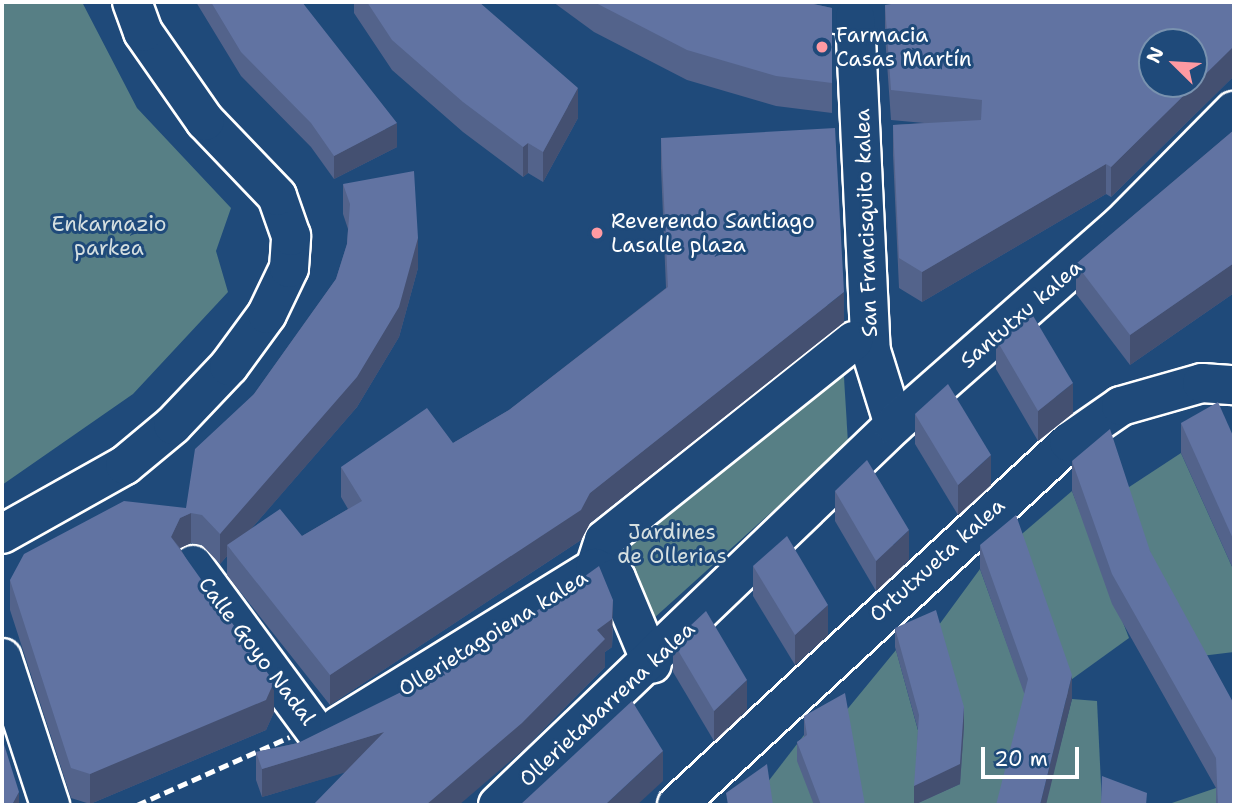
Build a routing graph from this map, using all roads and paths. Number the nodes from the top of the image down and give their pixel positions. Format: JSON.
{"nodes":[{"id":1,"x":132,"y":2,"type":"edge"},
{"id":2,"x":758,"y":2,"type":"edge"},
{"id":3,"x":944,"y":2,"type":"edge"},
{"id":4,"x":855,"y":18,"type":"junction"},
{"id":5,"x":1234,"y":111,"type":"edge"},
{"id":6,"x":853,"y":341,"type":"dead end"},
{"id":7,"x":1234,"y":386,"type":"edge"},
{"id":8,"x":894,"y":425,"type":"junction"},
{"id":9,"x":2,"y":534,"type":"edge"},
{"id":10,"x":193,"y":565,"type":"edge"},
{"id":11,"x":595,"y":568,"type":"junction"},
{"id":12,"x":2,"y":658,"type":"edge"},
{"id":13,"x":652,"y":664,"type":"junction"},
{"id":14,"x":304,"y":745,"type":"joint"},
{"id":15,"x":50,"y":805,"type":"edge"},
{"id":16,"x":498,"y":805,"type":"edge"},
{"id":17,"x":677,"y":805,"type":"edge"}],
"edges":[{"from":1,"to":9,"type":"street"},
{"from":2,"to":4,"type":"street"},
{"from":3,"to":4,"type":"street"},
{"from":4,"to":8,"type":"street","name":"San Francisquito kalea"},
{"from":5,"to":8,"type":"street","name":"Santutxu kalea"},
{"from":6,"to":11,"type":"street"},
{"from":7,"to":17,"type":"street","name":"Ortutxueta kalea"},
{"from":8,"to":13,"type":"street","name":"Ollerietabarrena kalea"},
{"from":10,"to":14,"type":"street","name":"Calle Goyo Nadal"},
{"from":11,"to":13,"type":"street","name":"Ollerietagoiena kalea"},
{"from":11,"to":14,"type":"street","name":"Ollerietagoiena kalea"},
{"from":12,"to":15,"type":"street"},
{"from":13,"to":16,"type":"street","name":"Ollerietabarrena kalea"}]}
